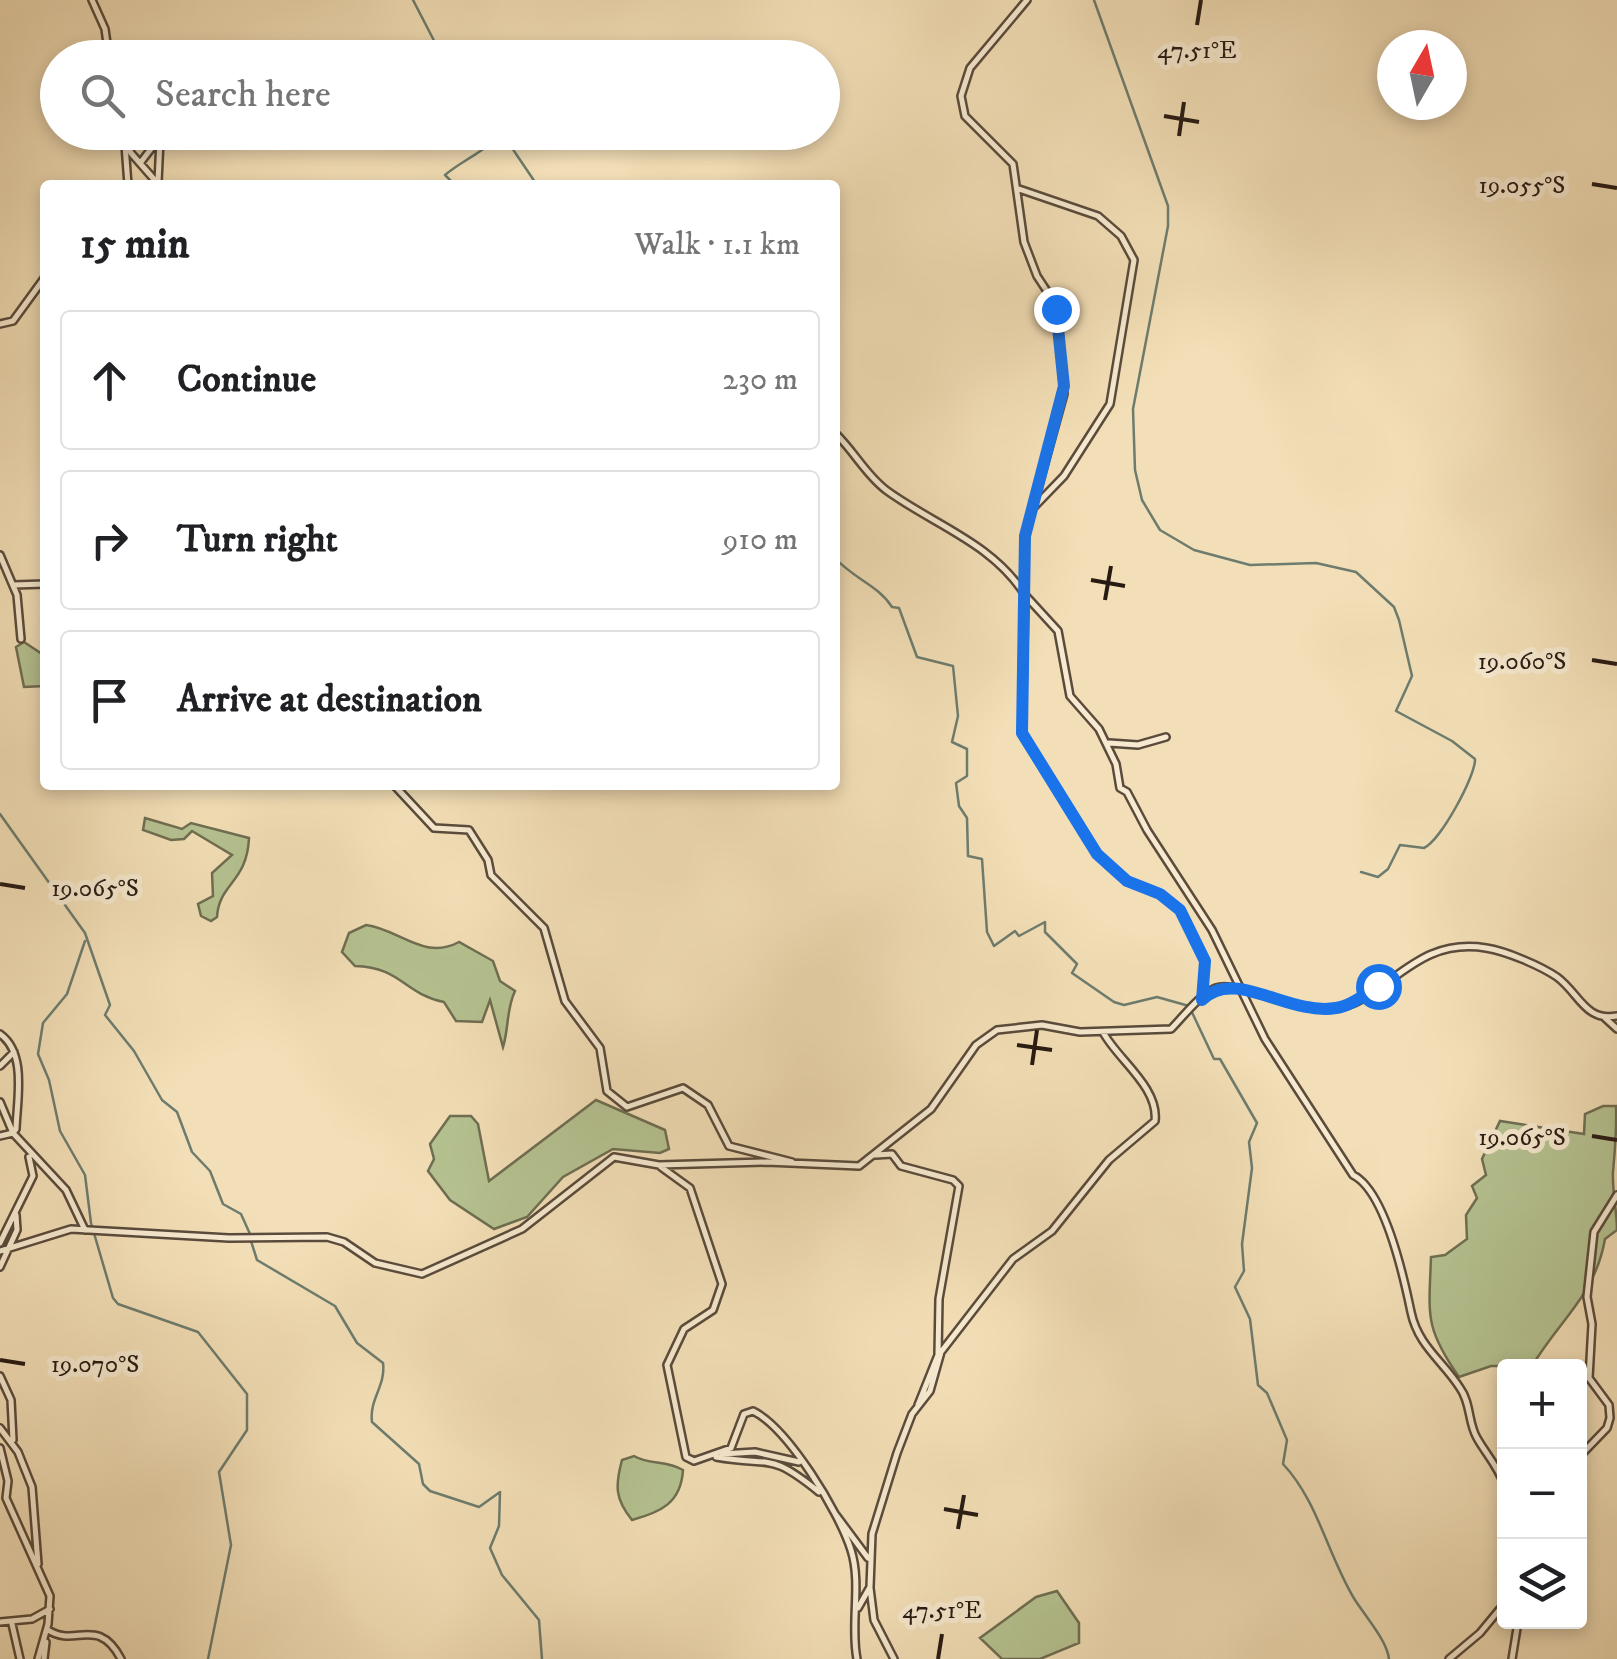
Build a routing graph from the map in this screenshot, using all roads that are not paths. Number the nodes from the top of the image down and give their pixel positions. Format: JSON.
{"nodes":[{"id":1,"x":92,"y":0,"type":"edge"},
{"id":2,"x":1027,"y":0,"type":"edge"},
{"id":3,"x":107,"y":40,"type":"edge"},
{"id":4,"x":125,"y":150,"type":"edge"},
{"id":5,"x":131,"y":150,"type":"edge"},
{"id":6,"x":151,"y":150,"type":"edge"},
{"id":7,"x":160,"y":150,"type":"edge"},
{"id":8,"x":141,"y":162,"type":"junction"},
{"id":9,"x":128,"y":180,"type":"edge"},
{"id":10,"x":155,"y":180,"type":"edge"},
{"id":11,"x":159,"y":180,"type":"edge"},
{"id":12,"x":1019,"y":189,"type":"junction"},
{"id":13,"x":40,"y":285,"type":"edge"},
{"id":14,"x":0,"y":324,"type":"edge"},
{"id":15,"x":840,"y":440,"type":"edge"},
{"id":16,"x":1032,"y":509,"type":"junction"},
{"id":17,"x":0,"y":555,"type":"edge"},
{"id":18,"x":40,"y":584,"type":"edge"},
{"id":19,"x":13,"y":585,"type":"junction"},
{"id":20,"x":1025,"y":595,"type":"junction"},
{"id":21,"x":20,"y":639,"type":"dead end"},
{"id":22,"x":1166,"y":737,"type":"dead end"},
{"id":23,"x":1106,"y":742,"type":"junction"},
{"id":24,"x":399,"y":790,"type":"edge"},
{"id":25,"x":1242,"y":987,"type":"junction"},
{"id":26,"x":1202,"y":1000,"type":"junction"},
{"id":27,"x":1616,"y":1017,"type":"edge"},
{"id":28,"x":1605,"y":1018,"type":"junction"},
{"id":29,"x":1617,"y":1029,"type":"edge"},
{"id":30,"x":1103,"y":1032,"type":"junction"},
{"id":31,"x":0,"y":1034,"type":"edge"},
{"id":32,"x":14,"y":1052,"type":"junction"},
{"id":33,"x":0,"y":1066,"type":"edge"},
{"id":34,"x":0,"y":1102,"type":"edge"},
{"id":35,"x":12,"y":1134,"type":"junction"},
{"id":36,"x":0,"y":1136,"type":"edge"},
{"id":37,"x":28,"y":1154,"type":"junction"},
{"id":38,"x":873,"y":1155,"type":"junction"},
{"id":39,"x":794,"y":1164,"type":"junction"},
{"id":40,"x":659,"y":1166,"type":"junction"},
{"id":41,"x":1615,"y":1199,"type":"edge"},
{"id":42,"x":16,"y":1212,"type":"junction"},
{"id":43,"x":90,"y":1230,"type":"junction"},
{"id":44,"x":0,"y":1243,"type":"edge"},
{"id":45,"x":3,"y":1250,"type":"edge"},
{"id":46,"x":0,"y":1267,"type":"edge"},
{"id":47,"x":0,"y":1376,"type":"edge"},
{"id":48,"x":917,"y":1408,"type":"junction"},
{"id":49,"x":0,"y":1428,"type":"edge"},
{"id":50,"x":14,"y":1444,"type":"junction"},
{"id":51,"x":0,"y":1448,"type":"edge"},
{"id":52,"x":1587,"y":1449,"type":"edge"},
{"id":53,"x":716,"y":1456,"type":"junction"},
{"id":54,"x":803,"y":1463,"type":"junction"},
{"id":55,"x":1497,"y":1467,"type":"edge"},
{"id":56,"x":822,"y":1494,"type":"junction"},
{"id":57,"x":832,"y":1511,"type":"junction"},
{"id":58,"x":870,"y":1561,"type":"junction"},
{"id":59,"x":38,"y":1567,"type":"junction"},
{"id":60,"x":870,"y":1587,"type":"junction"},
{"id":61,"x":50,"y":1609,"type":"junction"},
{"id":62,"x":856,"y":1611,"type":"junction"},
{"id":63,"x":1497,"y":1612,"type":"edge"},
{"id":64,"x":0,"y":1622,"type":"edge"},
{"id":65,"x":12,"y":1624,"type":"junction"},
{"id":66,"x":48,"y":1627,"type":"junction"},
{"id":67,"x":1517,"y":1629,"type":"edge"},
{"id":68,"x":20,"y":1659,"type":"edge"},
{"id":69,"x":41,"y":1659,"type":"edge"},
{"id":70,"x":121,"y":1659,"type":"edge"},
{"id":71,"x":857,"y":1659,"type":"edge"},
{"id":72,"x":894,"y":1659,"type":"edge"},
{"id":73,"x":1449,"y":1659,"type":"edge"},
{"id":74,"x":1512,"y":1659,"type":"edge"}],
"edges":[{"from":1,"to":3,"type":"street"},
{"from":2,"to":12,"type":"street"},
{"from":4,"to":9,"type":"street"},
{"from":5,"to":8,"type":"street"},
{"from":6,"to":8,"type":"street"},
{"from":7,"to":11,"type":"street"},
{"from":8,"to":10,"type":"street"},
{"from":12,"to":16,"type":"street"},
{"from":12,"to":16,"type":"street"},
{"from":13,"to":14,"type":"street"},
{"from":15,"to":20,"type":"street"},
{"from":16,"to":20,"type":"street"},
{"from":17,"to":19,"type":"street"},
{"from":18,"to":19,"type":"street"},
{"from":19,"to":21,"type":"street"},
{"from":20,"to":23,"type":"street"},
{"from":20,"to":26,"type":"street"},
{"from":22,"to":23,"type":"street"},
{"from":23,"to":25,"type":"street"},
{"from":24,"to":39,"type":"street"},
{"from":25,"to":26,"type":"street"},
{"from":25,"to":28,"type":"street"},
{"from":25,"to":55,"type":"street"},
{"from":26,"to":30,"type":"street"},
{"from":27,"to":28,"type":"street"},
{"from":28,"to":29,"type":"street"},
{"from":30,"to":38,"type":"street"},
{"from":30,"to":48,"type":"street"},
{"from":31,"to":32,"type":"street"},
{"from":32,"to":33,"type":"street"},
{"from":32,"to":35,"type":"street"},
{"from":34,"to":35,"type":"street"},
{"from":35,"to":36,"type":"street"},
{"from":35,"to":37,"type":"street"},
{"from":37,"to":42,"type":"street"},
{"from":37,"to":43,"type":"street"},
{"from":38,"to":39,"type":"street"},
{"from":38,"to":48,"type":"street"},
{"from":39,"to":40,"type":"street"},
{"from":40,"to":43,"type":"street"},
{"from":40,"to":53,"type":"street"},
{"from":41,"to":52,"type":"street"},
{"from":42,"to":44,"type":"street"},
{"from":42,"to":45,"type":"street"},
{"from":43,"to":45,"type":"street"},
{"from":45,"to":46,"type":"street"},
{"from":47,"to":50,"type":"street"},
{"from":48,"to":58,"type":"street"},
{"from":49,"to":50,"type":"street"},
{"from":50,"to":59,"type":"street"},
{"from":51,"to":59,"type":"street"},
{"from":53,"to":54,"type":"street"},
{"from":53,"to":54,"type":"street"},
{"from":53,"to":56,"type":"street"},
{"from":54,"to":56,"type":"street"},
{"from":56,"to":57,"type":"street"},
{"from":57,"to":58,"type":"street"},
{"from":57,"to":62,"type":"street"},
{"from":58,"to":60,"type":"street"},
{"from":59,"to":61,"type":"street"},
{"from":60,"to":62,"type":"street"},
{"from":60,"to":72,"type":"street"},
{"from":61,"to":65,"type":"street"},
{"from":61,"to":66,"type":"street"},
{"from":62,"to":71,"type":"street"},
{"from":63,"to":73,"type":"street"},
{"from":64,"to":65,"type":"street"},
{"from":65,"to":68,"type":"street"},
{"from":66,"to":69,"type":"street"},
{"from":66,"to":70,"type":"street"},
{"from":67,"to":74,"type":"street"}]}
